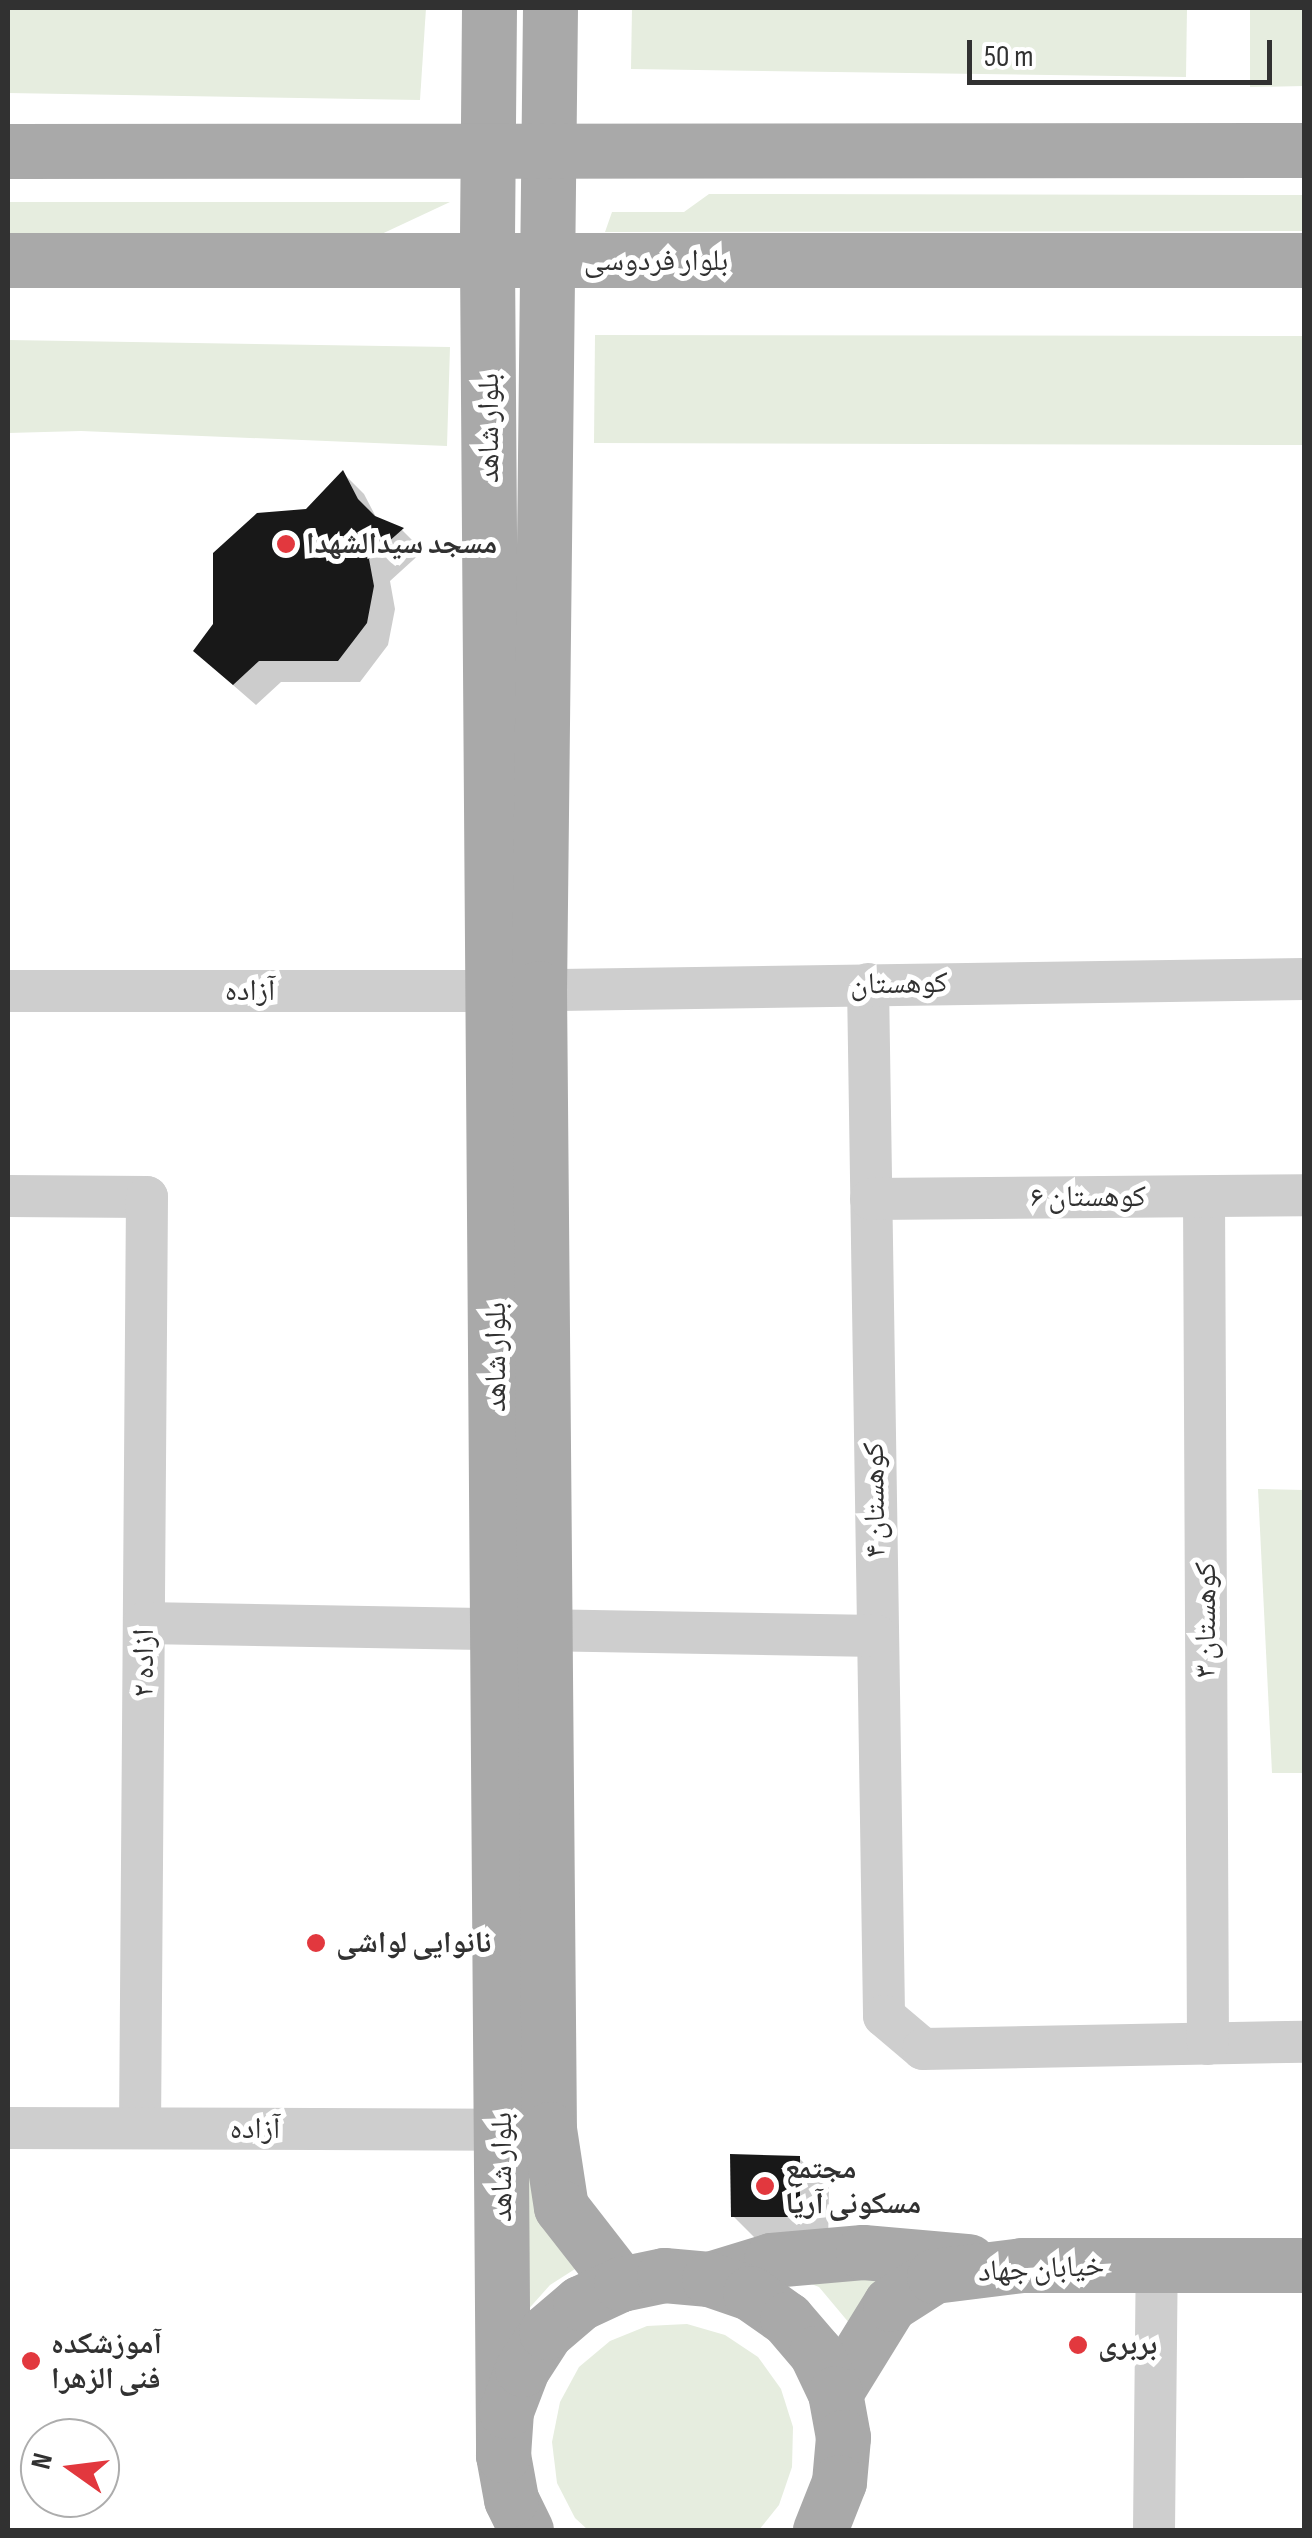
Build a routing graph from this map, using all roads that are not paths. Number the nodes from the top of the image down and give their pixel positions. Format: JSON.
{"nodes":[{"id":1,"x":490,"y":8,"type":"edge"},
{"id":2,"x":550,"y":8,"type":"edge"},
{"id":3,"x":8,"y":150,"type":"edge"},
{"id":4,"x":487,"y":150,"type":"junction"},
{"id":5,"x":1304,"y":150,"type":"edge"},
{"id":6,"x":545,"y":151,"type":"junction"},
{"id":7,"x":8,"y":260,"type":"edge"},
{"id":8,"x":487,"y":260,"type":"junction"},
{"id":9,"x":1304,"y":260,"type":"edge"},
{"id":10,"x":544,"y":261,"type":"junction"},
{"id":11,"x":1304,"y":979,"type":"edge"},
{"id":12,"x":868,"y":984,"type":"junction"},
{"id":13,"x":516,"y":989,"type":"junction"},
{"id":14,"x":8,"y":990,"type":"edge"},
{"id":15,"x":8,"y":1196,"type":"edge"},
{"id":16,"x":1204,"y":1196,"type":"junction"},
{"id":17,"x":1304,"y":1196,"type":"edge"},
{"id":18,"x":871,"y":1199,"type":"junction"},
{"id":19,"x":144,"y":1623,"type":"junction"},
{"id":20,"x":521,"y":1630,"type":"junction"},
{"id":21,"x":877,"y":1636,"type":"junction"},
{"id":22,"x":1304,"y":2042,"type":"edge"},
{"id":23,"x":1208,"y":2044,"type":"junction"},
{"id":24,"x":8,"y":2128,"type":"edge"},
{"id":25,"x":140,"y":2128,"type":"junction"},
{"id":26,"x":502,"y":2130,"type":"junction"},
{"id":27,"x":1022,"y":2265,"type":"junction"},
{"id":28,"x":1157,"y":2265,"type":"junction"},
{"id":29,"x":1304,"y":2265,"type":"edge"},
{"id":30,"x":708,"y":2279,"type":"junction"},
{"id":31,"x":621,"y":2284,"type":"junction"},
{"id":32,"x":839,"y":2415,"type":"junction"},
{"id":33,"x":503,"y":2455,"type":"junction"},
{"id":34,"x":526,"y":2530,"type":"edge"},
{"id":35,"x":820,"y":2530,"type":"edge"},
{"id":36,"x":848,"y":2530,"type":"edge"},
{"id":37,"x":1154,"y":2530,"type":"edge"}],
"edges":[{"from":1,"to":4,"type":"main road","name":"بلوار شاهد"},
{"from":2,"to":6,"type":"main road","name":"بلوار شاهد"},
{"from":3,"to":4,"type":"main road"},
{"from":4,"to":6,"type":"main road"},
{"from":4,"to":8,"type":"main road","name":"بلوار شاهد"},
{"from":5,"to":6,"type":"main road"},
{"from":6,"to":10,"type":"main road","name":"بلوار شاهد"},
{"from":7,"to":8,"type":"main road","name":"بلوار فردوسی"},
{"from":8,"to":10,"type":"main road","name":"بلوار فردوسی"},
{"from":8,"to":13,"type":"main road","name":"بلوار شاهد"},
{"from":9,"to":10,"type":"main road","name":"بلوار فردوسی"},
{"from":10,"to":13,"type":"main road","name":"بلوار شاهد"},
{"from":11,"to":12,"type":"street","name":"کوهستان"},
{"from":12,"to":13,"type":"street","name":"کوهستان"},
{"from":12,"to":18,"type":"street","name":"کوهستان ۴"},
{"from":13,"to":14,"type":"street","name":"آزاده"},
{"from":13,"to":20,"type":"main road","name":"بلوار شاهد"},
{"from":15,"to":19,"type":"street","name":"ازاده ۲"},
{"from":16,"to":17,"type":"street","name":"کوهستان ۶"},
{"from":16,"to":18,"type":"street","name":"کوهستان ۶"},
{"from":16,"to":23,"type":"street","name":"کوهستان ۳"},
{"from":18,"to":21,"type":"street","name":"کوهستان ۴"},
{"from":19,"to":20,"type":"street"},
{"from":19,"to":25,"type":"street","name":"ازاده ۲"},
{"from":20,"to":21,"type":"street"},
{"from":20,"to":26,"type":"main road","name":"بلوار شاهد"},
{"from":20,"to":31,"type":"main road","name":"بلوار شاهد"},
{"from":21,"to":23,"type":"street","name":"کوهستان ۴"},
{"from":22,"to":23,"type":"street"},
{"from":24,"to":25,"type":"street","name":"آزاده"},
{"from":25,"to":26,"type":"street","name":"آزاده"},
{"from":26,"to":33,"type":"main road","name":"بلوار شاهد"},
{"from":27,"to":28,"type":"main road","name":"خیابان جهاد"},
{"from":27,"to":30,"type":"main road"},
{"from":27,"to":32,"type":"main road","name":"خیابان جهاد"},
{"from":28,"to":29,"type":"main road","name":"خیابان جهاد"},
{"from":28,"to":37,"type":"street"},
{"from":30,"to":31,"type":"main road"},
{"from":30,"to":32,"type":"main road"},
{"from":31,"to":33,"type":"main road"},
{"from":32,"to":35,"type":"main road"},
{"from":32,"to":36,"type":"main road"},
{"from":33,"to":34,"type":"main road"}]}
